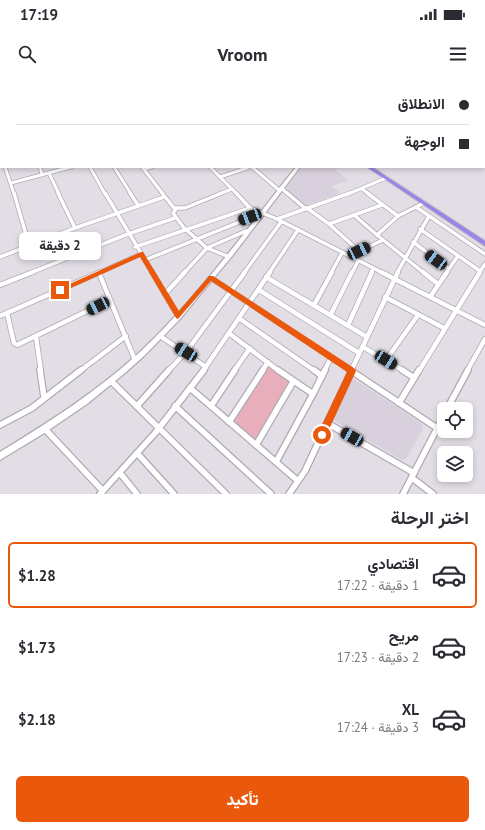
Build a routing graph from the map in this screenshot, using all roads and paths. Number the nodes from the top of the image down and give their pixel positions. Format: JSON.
{"nodes":[{"id":1,"x":5,"y":168,"type":"edge"},
{"id":2,"x":40,"y":168,"type":"edge"},
{"id":3,"x":59,"y":168,"type":"edge"},
{"id":4,"x":91,"y":168,"type":"edge"},
{"id":5,"x":115,"y":168,"type":"edge"},
{"id":6,"x":143,"y":168,"type":"edge"},
{"id":7,"x":211,"y":168,"type":"edge"},
{"id":8,"x":244,"y":168,"type":"edge"},
{"id":9,"x":253,"y":168,"type":"edge"},
{"id":10,"x":297,"y":168,"type":"edge"},
{"id":11,"x":371,"y":168,"type":"edge"},
{"id":12,"x":376,"y":168,"type":"edge"},
{"id":13,"x":49,"y":173,"type":"junction"},
{"id":14,"x":42,"y":175,"type":"junction"},
{"id":15,"x":220,"y":177,"type":"junction"},
{"id":16,"x":386,"y":178,"type":"junction"},
{"id":17,"x":11,"y":183,"type":"junction"},
{"id":18,"x":232,"y":189,"type":"junction"},
{"id":19,"x":280,"y":189,"type":"junction"},
{"id":20,"x":362,"y":189,"type":"junction"},
{"id":21,"x":164,"y":197,"type":"junction"},
{"id":22,"x":424,"y":203,"type":"junction"},
{"id":23,"x":382,"y":204,"type":"junction"},
{"id":24,"x":138,"y":205,"type":"junction"},
{"id":25,"x":250,"y":208,"type":"junction"},
{"id":26,"x":416,"y":208,"type":"junction"},
{"id":27,"x":176,"y":209,"type":"junction"},
{"id":28,"x":307,"y":209,"type":"junction"},
{"id":29,"x":117,"y":213,"type":"junction"},
{"id":30,"x":263,"y":213,"type":"junction"},
{"id":31,"x":354,"y":215,"type":"junction"},
{"id":32,"x":398,"y":216,"type":"junction"},
{"id":33,"x":429,"y":216,"type":"junction"},
{"id":34,"x":175,"y":218,"type":"junction"},
{"id":35,"x":279,"y":220,"type":"junction"},
{"id":36,"x":328,"y":224,"type":"junction"},
{"id":37,"x":75,"y":228,"type":"junction"},
{"id":38,"x":420,"y":229,"type":"junction"},
{"id":39,"x":298,"y":230,"type":"junction"},
{"id":40,"x":186,"y":231,"type":"junction"},
{"id":41,"x":246,"y":231,"type":"junction"},
{"id":42,"x":128,"y":234,"type":"junction"},
{"id":43,"x":377,"y":235,"type":"junction"},
{"id":44,"x":197,"y":240,"type":"junction"},
{"id":45,"x":383,"y":240,"type":"junction"},
{"id":46,"x":485,"y":240,"type":"edge"},
{"id":47,"x":413,"y":242,"type":"junction"},
{"id":48,"x":485,"y":244,"type":"edge"},
{"id":49,"x":29,"y":245,"type":"junction"},
{"id":50,"x":135,"y":247,"type":"junction"},
{"id":51,"x":207,"y":248,"type":"junction"},
{"id":52,"x":359,"y":251,"type":"junction"},
{"id":53,"x":342,"y":253,"type":"junction"},
{"id":54,"x":141,"y":254,"type":"junction"},
{"id":55,"x":485,"y":254,"type":"edge"},
{"id":56,"x":227,"y":256,"type":"junction"},
{"id":57,"x":349,"y":256,"type":"junction"},
{"id":58,"x":458,"y":256,"type":"junction"},
{"id":59,"x":0,"y":257,"type":"edge"},
{"id":60,"x":404,"y":257,"type":"junction"},
{"id":61,"x":145,"y":260,"type":"junction"},
{"id":62,"x":358,"y":261,"type":"junction"},
{"id":63,"x":485,"y":264,"type":"edge"},
{"id":64,"x":448,"y":268,"type":"junction"},
{"id":65,"x":373,"y":269,"type":"junction"},
{"id":66,"x":480,"y":271,"type":"junction"},
{"id":67,"x":99,"y":273,"type":"junction"},
{"id":68,"x":266,"y":276,"type":"junction"},
{"id":69,"x":211,"y":278,"type":"junction"},
{"id":70,"x":394,"y":279,"type":"junction"},
{"id":71,"x":0,"y":284,"type":"edge"},
{"id":72,"x":438,"y":284,"type":"junction"},
{"id":73,"x":259,"y":290,"type":"junction"},
{"id":74,"x":230,"y":291,"type":"junction"},
{"id":75,"x":165,"y":294,"type":"junction"},
{"id":76,"x":385,"y":297,"type":"junction"},
{"id":77,"x":430,"y":297,"type":"junction"},
{"id":78,"x":110,"y":300,"type":"junction"},
{"id":79,"x":250,"y":305,"type":"junction"},
{"id":80,"x":314,"y":305,"type":"junction"},
{"id":81,"x":456,"y":310,"type":"junction"},
{"id":82,"x":7,"y":313,"type":"junction"},
{"id":83,"x":331,"y":314,"type":"junction"},
{"id":84,"x":418,"y":315,"type":"junction"},
{"id":85,"x":0,"y":316,"type":"edge"},
{"id":86,"x":178,"y":316,"type":"junction"},
{"id":87,"x":240,"y":319,"type":"junction"},
{"id":88,"x":348,"y":325,"type":"junction"},
{"id":89,"x":485,"y":325,"type":"edge"},
{"id":90,"x":444,"y":328,"type":"junction"},
{"id":91,"x":230,"y":334,"type":"junction"},
{"id":92,"x":126,"y":336,"type":"junction"},
{"id":93,"x":160,"y":336,"type":"junction"},
{"id":94,"x":36,"y":337,"type":"junction"},
{"id":95,"x":367,"y":337,"type":"junction"},
{"id":96,"x":485,"y":339,"type":"edge"},
{"id":97,"x":363,"y":346,"type":"junction"},
{"id":98,"x":250,"y":348,"type":"junction"},
{"id":99,"x":186,"y":352,"type":"junction"},
{"id":100,"x":359,"y":353,"type":"junction"},
{"id":101,"x":331,"y":358,"type":"junction"},
{"id":102,"x":135,"y":360,"type":"junction"},
{"id":103,"x":386,"y":360,"type":"junction"},
{"id":104,"x":268,"y":362,"type":"junction"},
{"id":105,"x":206,"y":367,"type":"junction"},
{"id":106,"x":352,"y":371,"type":"junction"},
{"id":107,"x":322,"y":376,"type":"junction"},
{"id":108,"x":414,"y":377,"type":"junction"},
{"id":109,"x":111,"y":381,"type":"junction"},
{"id":110,"x":293,"y":382,"type":"junction"},
{"id":111,"x":190,"y":388,"type":"junction"},
{"id":112,"x":313,"y":394,"type":"junction"},
{"id":113,"x":44,"y":397,"type":"junction"},
{"id":114,"x":451,"y":402,"type":"edge"},
{"id":115,"x":399,"y":403,"type":"junction"},
{"id":116,"x":137,"y":406,"type":"junction"},
{"id":117,"x":175,"y":406,"type":"junction"},
{"id":118,"x":211,"y":406,"type":"junction"},
{"id":119,"x":230,"y":422,"type":"junction"},
{"id":120,"x":327,"y":423,"type":"junction"},
{"id":121,"x":0,"y":425,"type":"edge"},
{"id":122,"x":159,"y":427,"type":"junction"},
{"id":123,"x":437,"y":428,"type":"joint"},
{"id":124,"x":45,"y":429,"type":"junction"},
{"id":125,"x":256,"y":446,"type":"junction"},
{"id":126,"x":137,"y":453,"type":"junction"},
{"id":127,"x":0,"y":456,"type":"edge"},
{"id":128,"x":276,"y":462,"type":"junction"},
{"id":129,"x":120,"y":473,"type":"junction"},
{"id":130,"x":413,"y":475,"type":"junction"},
{"id":131,"x":298,"y":481,"type":"junction"},
{"id":132,"x":101,"y":493,"type":"edge"},
{"id":133,"x":137,"y":494,"type":"edge"},
{"id":134,"x":174,"y":494,"type":"edge"},
{"id":135,"x":226,"y":494,"type":"edge"},
{"id":136,"x":272,"y":494,"type":"edge"},
{"id":137,"x":289,"y":494,"type":"edge"},
{"id":138,"x":403,"y":494,"type":"edge"},
{"id":139,"x":433,"y":494,"type":"edge"}],
"edges":[{"from":1,"to":17,"type":"street"},
{"from":2,"to":14,"type":"street"},
{"from":3,"to":13,"type":"street"},
{"from":4,"to":29,"type":"street"},
{"from":5,"to":24,"type":"street"},
{"from":6,"to":21,"type":"street"},
{"from":7,"to":15,"type":"street"},
{"from":8,"to":15,"type":"street"},
{"from":9,"to":19,"type":"street"},
{"from":10,"to":19,"type":"street"},
{"from":11,"to":16,"type":"highway"},
{"from":12,"to":46,"type":"highway"},
{"from":13,"to":14,"type":"street"},
{"from":13,"to":37,"type":"street"},
{"from":14,"to":17,"type":"street"},
{"from":15,"to":18,"type":"street"},
{"from":16,"to":20,"type":"street"},
{"from":16,"to":22,"type":"highway"},
{"from":17,"to":49,"type":"street"},
{"from":18,"to":25,"type":"street"},
{"from":18,"to":27,"type":"street"},
{"from":19,"to":28,"type":"street"},
{"from":19,"to":30,"type":"street"},
{"from":20,"to":23,"type":"street"},
{"from":20,"to":28,"type":"street"},
{"from":21,"to":24,"type":"street"},
{"from":21,"to":27,"type":"street"},
{"from":22,"to":26,"type":"street"},
{"from":22,"to":48,"type":"highway"},
{"from":23,"to":31,"type":"street"},
{"from":23,"to":32,"type":"street"},
{"from":24,"to":29,"type":"street"},
{"from":25,"to":30,"type":"street"},
{"from":25,"to":40,"type":"street"},
{"from":26,"to":32,"type":"street"},
{"from":26,"to":33,"type":"street"},
{"from":27,"to":34,"type":"street"},
{"from":28,"to":35,"type":"street"},
{"from":28,"to":36,"type":"street"},
{"from":29,"to":37,"type":"street"},
{"from":29,"to":42,"type":"street"},
{"from":30,"to":35,"type":"street"},
{"from":30,"to":41,"type":"street"},
{"from":30,"to":44,"type":"street"},
{"from":31,"to":36,"type":"street"},
{"from":31,"to":43,"type":"street"},
{"from":32,"to":43,"type":"street"},
{"from":33,"to":38,"type":"street"},
{"from":33,"to":55,"type":"street"},
{"from":34,"to":40,"type":"street"},
{"from":34,"to":42,"type":"street"},
{"from":35,"to":39,"type":"street"},
{"from":35,"to":74,"type":"street"},
{"from":36,"to":52,"type":"street"},
{"from":37,"to":49,"type":"street"},
{"from":38,"to":47,"type":"street"},
{"from":38,"to":58,"type":"street"},
{"from":39,"to":53,"type":"street"},
{"from":39,"to":68,"type":"street"},
{"from":40,"to":44,"type":"street"},
{"from":40,"to":50,"type":"street"},
{"from":41,"to":51,"type":"street"},
{"from":41,"to":56,"type":"street"},
{"from":42,"to":50,"type":"street"},
{"from":42,"to":71,"type":"street"},
{"from":43,"to":45,"type":"street"},
{"from":44,"to":51,"type":"street"},
{"from":44,"to":61,"type":"street"},
{"from":45,"to":52,"type":"street"},
{"from":45,"to":60,"type":"street"},
{"from":47,"to":60,"type":"street"},
{"from":47,"to":64,"type":"street"},
{"from":49,"to":59,"type":"street"},
{"from":50,"to":54,"type":"street"},
{"from":51,"to":56,"type":"street"},
{"from":51,"to":75,"type":"street"},
{"from":52,"to":57,"type":"street"},
{"from":53,"to":57,"type":"street"},
{"from":53,"to":80,"type":"street"},
{"from":54,"to":61,"type":"street"},
{"from":54,"to":67,"type":"street"},
{"from":56,"to":69,"type":"street"},
{"from":57,"to":62,"type":"street"},
{"from":58,"to":64,"type":"street"},
{"from":58,"to":66,"type":"street"},
{"from":60,"to":70,"type":"street"},
{"from":60,"to":72,"type":"street"},
{"from":61,"to":75,"type":"street"},
{"from":62,"to":65,"type":"street"},
{"from":62,"to":83,"type":"street"},
{"from":63,"to":66,"type":"street"},
{"from":64,"to":72,"type":"street"},
{"from":65,"to":70,"type":"street"},
{"from":65,"to":88,"type":"street"},
{"from":66,"to":81,"type":"street"},
{"from":67,"to":78,"type":"street"},
{"from":67,"to":82,"type":"street"},
{"from":68,"to":73,"type":"street"},
{"from":68,"to":80,"type":"street"},
{"from":69,"to":74,"type":"street"},
{"from":69,"to":86,"type":"street"},
{"from":70,"to":76,"type":"street"},
{"from":70,"to":77,"type":"street"},
{"from":72,"to":77,"type":"street"},
{"from":73,"to":79,"type":"street"},
{"from":73,"to":100,"type":"street"},
{"from":74,"to":79,"type":"street"},
{"from":74,"to":99,"type":"street"},
{"from":75,"to":86,"type":"street"},
{"from":76,"to":84,"type":"street"},
{"from":76,"to":95,"type":"street"},
{"from":77,"to":81,"type":"street"},
{"from":78,"to":92,"type":"street"},
{"from":78,"to":94,"type":"street"},
{"from":79,"to":87,"type":"street"},
{"from":79,"to":101,"type":"street"},
{"from":80,"to":83,"type":"street"},
{"from":81,"to":89,"type":"street"},
{"from":81,"to":90,"type":"street"},
{"from":82,"to":85,"type":"street"},
{"from":82,"to":94,"type":"street"},
{"from":83,"to":88,"type":"street"},
{"from":84,"to":90,"type":"street"},
{"from":84,"to":103,"type":"street"},
{"from":86,"to":93,"type":"street"},
{"from":87,"to":91,"type":"street"},
{"from":87,"to":107,"type":"street"},
{"from":88,"to":95,"type":"street"},
{"from":90,"to":108,"type":"street"},
{"from":91,"to":98,"type":"street"},
{"from":91,"to":105,"type":"street"},
{"from":92,"to":102,"type":"street"},
{"from":92,"to":113,"type":"street"},
{"from":93,"to":99,"type":"street"},
{"from":93,"to":102,"type":"street"},
{"from":94,"to":113,"type":"street"},
{"from":95,"to":97,"type":"street"},
{"from":96,"to":114,"type":"street"},
{"from":97,"to":100,"type":"street"},
{"from":97,"to":103,"type":"street"},
{"from":98,"to":104,"type":"street"},
{"from":98,"to":118,"type":"street"},
{"from":99,"to":105,"type":"street"},
{"from":99,"to":116,"type":"street"},
{"from":100,"to":106,"type":"street"},
{"from":101,"to":106,"type":"street"},
{"from":101,"to":107,"type":"street"},
{"from":102,"to":109,"type":"street"},
{"from":103,"to":108,"type":"street"},
{"from":104,"to":110,"type":"street"},
{"from":104,"to":119,"type":"street"},
{"from":105,"to":111,"type":"street"},
{"from":106,"to":115,"type":"street"},
{"from":106,"to":120,"type":"street"},
{"from":107,"to":112,"type":"street"},
{"from":108,"to":115,"type":"street"},
{"from":109,"to":116,"type":"street"},
{"from":109,"to":124,"type":"street"},
{"from":110,"to":112,"type":"street"},
{"from":110,"to":125,"type":"street"},
{"from":111,"to":117,"type":"street"},
{"from":111,"to":118,"type":"street"},
{"from":112,"to":128,"type":"street"},
{"from":113,"to":121,"type":"street"},
{"from":115,"to":123,"type":"street"},
{"from":116,"to":122,"type":"street"},
{"from":117,"to":122,"type":"street"},
{"from":117,"to":136,"type":"street"},
{"from":118,"to":119,"type":"street"},
{"from":119,"to":125,"type":"street"},
{"from":120,"to":130,"type":"street"},
{"from":120,"to":131,"type":"street"},
{"from":122,"to":126,"type":"street"},
{"from":122,"to":135,"type":"street"},
{"from":123,"to":130,"type":"street"},
{"from":124,"to":127,"type":"street"},
{"from":124,"to":132,"type":"street"},
{"from":125,"to":128,"type":"street"},
{"from":126,"to":129,"type":"street"},
{"from":126,"to":134,"type":"street"},
{"from":128,"to":131,"type":"street"},
{"from":129,"to":132,"type":"street"},
{"from":129,"to":133,"type":"street"},
{"from":130,"to":138,"type":"street"},
{"from":130,"to":139,"type":"street"},
{"from":131,"to":137,"type":"street"}]}
